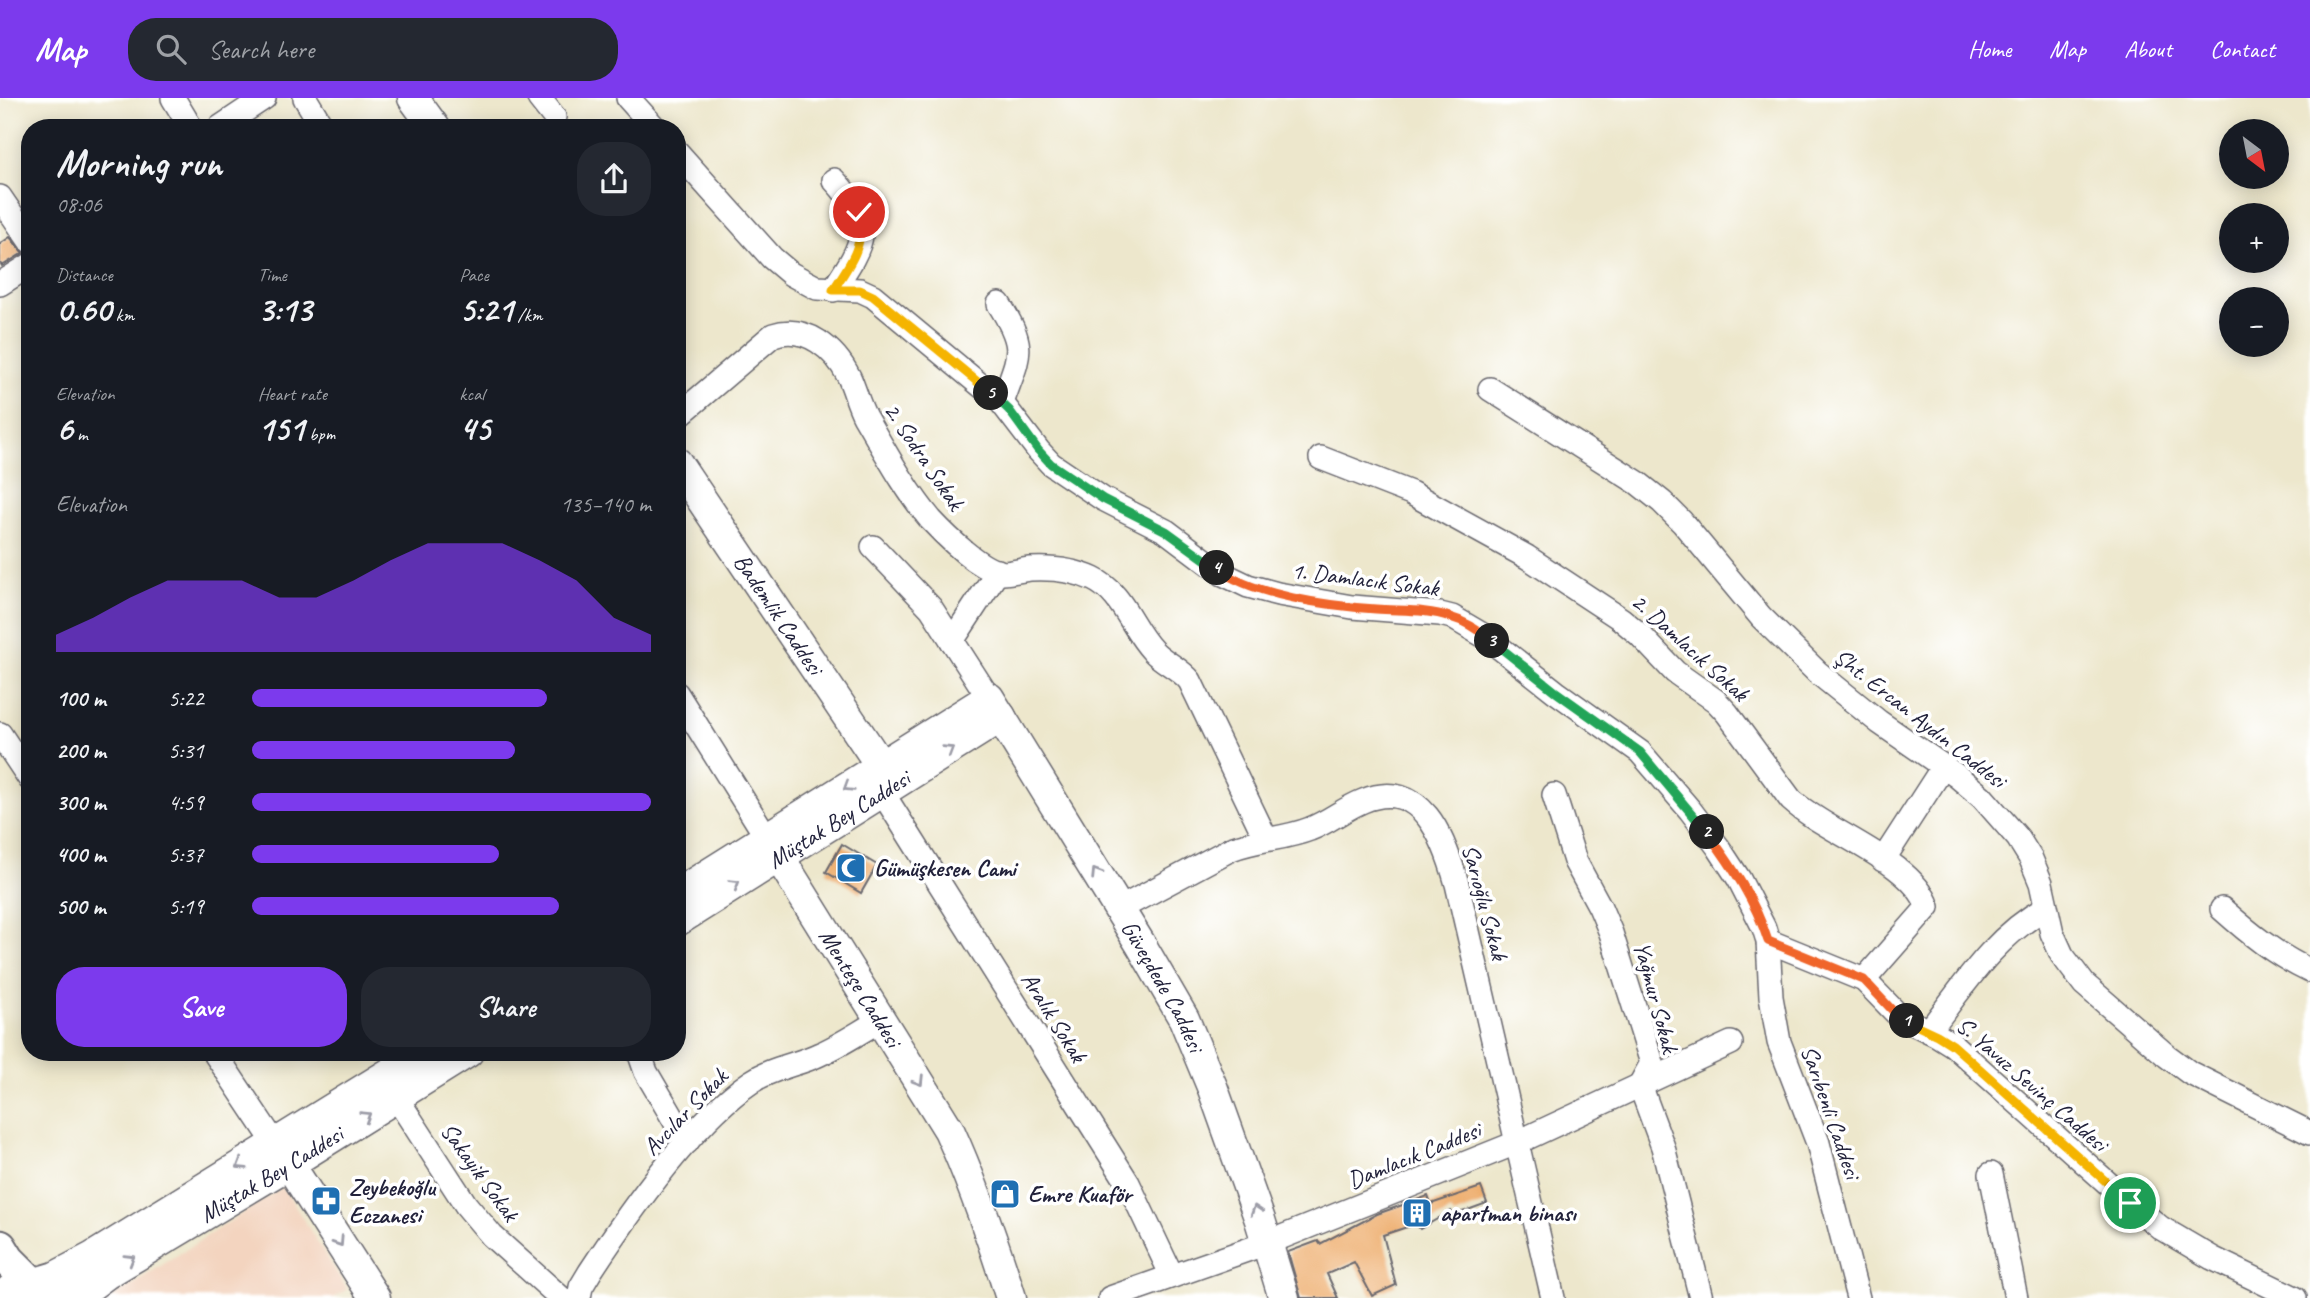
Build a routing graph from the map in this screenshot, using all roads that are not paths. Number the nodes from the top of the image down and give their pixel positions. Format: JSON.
{"nodes":[{"id":1,"x":173,"y":98,"type":"edge"},
{"id":2,"x":264,"y":98,"type":"edge"},
{"id":3,"x":305,"y":98,"type":"edge"},
{"id":4,"x":413,"y":98,"type":"edge"},
{"id":5,"x":539,"y":98,"type":"edge"},
{"id":6,"x":628,"y":98,"type":"edge"},
{"id":7,"x":554,"y":117,"type":"dead end"},
{"id":8,"x":186,"y":119,"type":"edge"},
{"id":9,"x":232,"y":119,"type":"edge"},
{"id":10,"x":318,"y":119,"type":"edge"},
{"id":11,"x":428,"y":119,"type":"edge"},
{"id":12,"x":647,"y":119,"type":"edge"},
{"id":13,"x":686,"y":162,"type":"edge"},
{"id":14,"x":834,"y":180,"type":"dead end"},
{"id":15,"x":0,"y":197,"type":"edge"},
{"id":16,"x":21,"y":228,"type":"edge"},
{"id":17,"x":21,"y":271,"type":"edge"},
{"id":18,"x":0,"y":284,"type":"edge"},
{"id":19,"x":833,"y":290,"type":"junction"},
{"id":20,"x":999,"y":304,"type":"dead end"},
{"id":21,"x":1490,"y":389,"type":"dead end"},
{"id":22,"x":1002,"y":403,"type":"junction"},
{"id":23,"x":686,"y":409,"type":"edge"},
{"id":24,"x":1321,"y":458,"type":"dead end"},
{"id":25,"x":686,"y":477,"type":"edge"},
{"id":26,"x":873,"y":547,"type":"dead end"},
{"id":27,"x":998,"y":572,"type":"junction"},
{"id":28,"x":952,"y":640,"type":"junction"},
{"id":29,"x":686,"y":708,"type":"edge"},
{"id":30,"x":995,"y":708,"type":"junction"},
{"id":31,"x":0,"y":734,"type":"edge"},
{"id":32,"x":21,"y":766,"type":"edge"},
{"id":33,"x":1943,"y":767,"type":"junction"},
{"id":34,"x":881,"y":779,"type":"junction"},
{"id":35,"x":1555,"y":795,"type":"dead end"},
{"id":36,"x":1266,"y":839,"type":"junction"},
{"id":37,"x":773,"y":847,"type":"junction"},
{"id":38,"x":1883,"y":860,"type":"junction"},
{"id":39,"x":686,"y":890,"type":"edge"},
{"id":40,"x":2046,"y":908,"type":"junction"},
{"id":41,"x":1119,"y":909,"type":"junction"},
{"id":42,"x":2222,"y":909,"type":"dead end"},
{"id":43,"x":686,"y":913,"type":"edge"},
{"id":44,"x":1768,"y":941,"type":"junction"},
{"id":45,"x":2310,"y":971,"type":"edge"},
{"id":46,"x":1864,"y":980,"type":"junction"},
{"id":47,"x":881,"y":1020,"type":"junction"},
{"id":48,"x":1929,"y":1031,"type":"junction"},
{"id":49,"x":1731,"y":1043,"type":"dead end"},
{"id":50,"x":220,"y":1061,"type":"edge"},
{"id":51,"x":411,"y":1061,"type":"edge"},
{"id":52,"x":454,"y":1061,"type":"edge"},
{"id":53,"x":642,"y":1061,"type":"edge"},
{"id":54,"x":1640,"y":1085,"type":"junction"},
{"id":55,"x":396,"y":1097,"type":"junction"},
{"id":56,"x":2310,"y":1133,"type":"edge"},
{"id":57,"x":687,"y":1142,"type":"junction"},
{"id":58,"x":1516,"y":1143,"type":"junction"},
{"id":59,"x":282,"y":1154,"type":"junction"},
{"id":60,"x":1991,"y":1174,"type":"dead end"},
{"id":61,"x":1267,"y":1242,"type":"junction"},
{"id":62,"x":0,"y":1247,"type":"edge"},
{"id":63,"x":1172,"y":1276,"type":"junction"},
{"id":64,"x":30,"y":1293,"type":"edge"},
{"id":65,"x":2010,"y":1297,"type":"edge"},
{"id":66,"x":74,"y":1298,"type":"edge"},
{"id":67,"x":375,"y":1298,"type":"edge"},
{"id":68,"x":561,"y":1298,"type":"edge"},
{"id":69,"x":579,"y":1298,"type":"edge"},
{"id":70,"x":1011,"y":1298,"type":"edge"},
{"id":71,"x":1110,"y":1298,"type":"edge"},
{"id":72,"x":1284,"y":1298,"type":"edge"},
{"id":73,"x":1553,"y":1298,"type":"edge"},
{"id":74,"x":1700,"y":1298,"type":"edge"},
{"id":75,"x":1858,"y":1298,"type":"edge"},
{"id":76,"x":2295,"y":1298,"type":"edge"}],
"edges":[{"from":1,"to":8,"type":"street"},
{"from":2,"to":9,"type":"street"},
{"from":3,"to":10,"type":"street"},
{"from":4,"to":11,"type":"street"},
{"from":5,"to":7,"type":"street"},
{"from":6,"to":12,"type":"street"},
{"from":13,"to":19,"type":"street","name":"1. Damlacık Sokak"},
{"from":14,"to":19,"type":"street"},
{"from":15,"to":16,"type":"street"},
{"from":17,"to":18,"type":"street"},
{"from":19,"to":22,"type":"street","name":"1. Damlacık Sokak"},
{"from":20,"to":22,"type":"street"},
{"from":21,"to":33,"type":"street","name":"Şht. Ercan Aydın Caddesi"},
{"from":22,"to":44,"type":"street","name":"1. Damlacık Sokak"},
{"from":23,"to":27,"type":"street","name":"2. Sodra Sokak"},
{"from":24,"to":38,"type":"street","name":"2. Damlacık Sokak"},
{"from":25,"to":34,"type":"street","name":"Bademlik Caddesi"},
{"from":26,"to":28,"type":"street"},
{"from":27,"to":28,"type":"street"},
{"from":27,"to":36,"type":"street"},
{"from":28,"to":30,"type":"street"},
{"from":29,"to":37,"type":"street","name":"Menteşe Caddesi"},
{"from":30,"to":34,"type":"street","name":"Müştak Bey Caddesi"},
{"from":41,"to":30,"type":"street","name":"Güveçdede Caddesi","one_way":true},
{"from":31,"to":32,"type":"street"},
{"from":33,"to":38,"type":"street"},
{"from":33,"to":40,"type":"street","name":"Şht. Ercan Aydın Caddesi"},
{"from":34,"to":37,"type":"street","name":"Müştak Bey Caddesi"},
{"from":34,"to":63,"type":"street","name":"Aralık Sokak"},
{"from":35,"to":54,"type":"street","name":"Yağmur Sokak"},
{"from":36,"to":41,"type":"street","name":"Sarıoğlu Sokak"},
{"from":36,"to":58,"type":"street","name":"Sarıoğlu Sokak"},
{"from":37,"to":39,"type":"street","name":"Müştak Bey Caddesi"},
{"from":43,"to":37,"type":"street","name":"Müştak Bey Caddesi","one_way":true},
{"from":37,"to":47,"type":"street","name":"Menteşe Caddesi"},
{"from":38,"to":46,"type":"street","name":"2. Damlacık Sokak"},
{"from":40,"to":48,"type":"street"},
{"from":40,"to":56,"type":"street","name":"Şht. Ercan Aydın Caddesi"},
{"from":61,"to":41,"type":"street","name":"Güveçdede Caddesi","one_way":true},
{"from":42,"to":45,"type":"street"},
{"from":44,"to":46,"type":"street","name":"S. Yavuz Sevinç Caddesi"},
{"from":44,"to":75,"type":"street","name":"Sarıbenli Caddesi"},
{"from":46,"to":48,"type":"street","name":"S. Yavuz Sevinç Caddesi"},
{"from":47,"to":57,"type":"street","name":"Avcılar Sokak"},
{"from":47,"to":70,"type":"street","name":"Menteşe Caddesi","one_way":true},
{"from":48,"to":76,"type":"street","name":"S. Yavuz Sevinç Caddesi"},
{"from":49,"to":54,"type":"street","name":"Damlacık Caddesi"},
{"from":50,"to":59,"type":"street"},
{"from":51,"to":59,"type":"street","name":"Müştak Bey Caddesi"},
{"from":52,"to":55,"type":"street","name":"Müştak Bey Caddesi"},
{"from":53,"to":57,"type":"street"},
{"from":54,"to":58,"type":"street","name":"Damlacık Caddesi"},
{"from":54,"to":74,"type":"street","name":"Yağmur Sokak"},
{"from":59,"to":55,"type":"street","name":"Müştak Bey Caddesi","one_way":true},
{"from":55,"to":68,"type":"street","name":"Sakayik Sokak"},
{"from":57,"to":69,"type":"street","name":"Avcılar Sokak"},
{"from":58,"to":61,"type":"street","name":"Damlacık Caddesi"},
{"from":58,"to":73,"type":"street","name":"Sarıoğlu Sokak"},
{"from":59,"to":64,"type":"street","name":"Müştak Bey Caddesi","one_way":true},
{"from":66,"to":59,"type":"street","name":"Müştak Bey Caddesi","one_way":true},
{"from":59,"to":67,"type":"street","one_way":true},
{"from":60,"to":65,"type":"street"},
{"from":61,"to":63,"type":"street","name":"Damlacık Caddesi"},
{"from":61,"to":72,"type":"street","name":"Güveçdede Caddesi"},
{"from":62,"to":64,"type":"main road"},
{"from":63,"to":71,"type":"street","name":"Damlacık Caddesi"}]}
